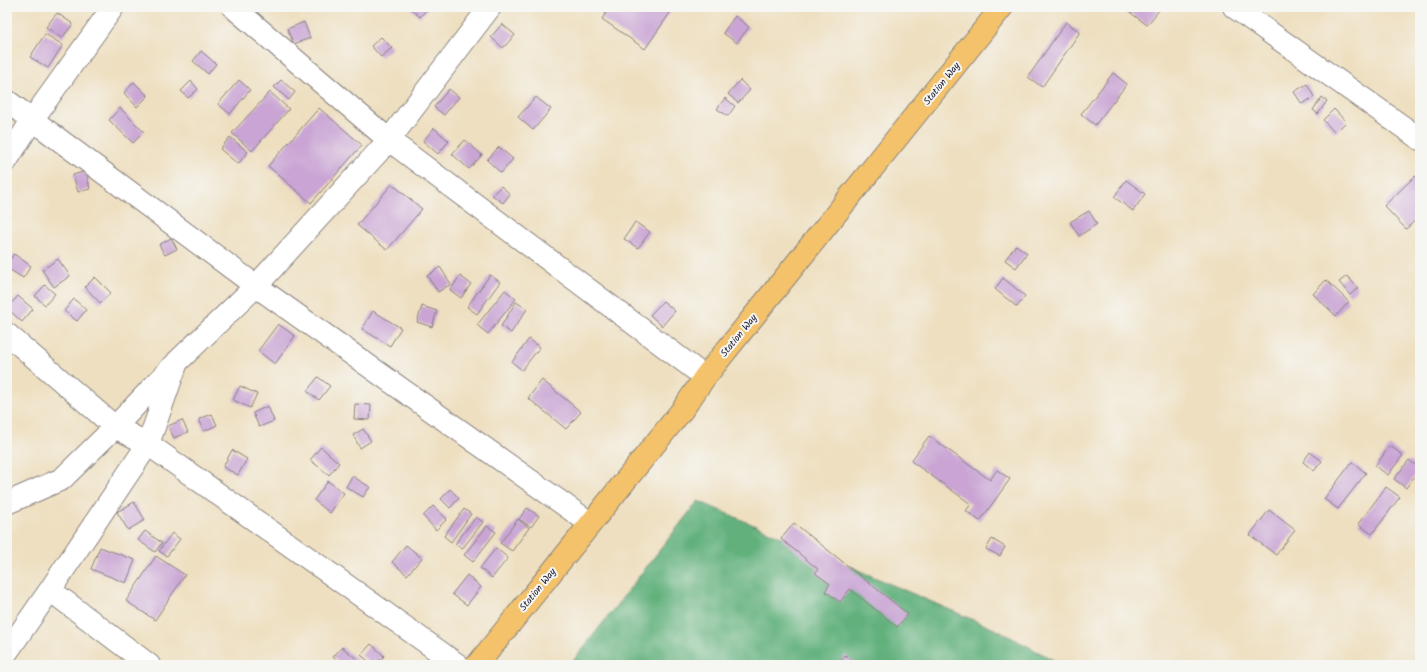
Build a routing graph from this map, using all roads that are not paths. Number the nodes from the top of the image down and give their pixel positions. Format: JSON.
{"nodes":[{"id":1,"x":113,"y":7,"type":"edge"},
{"id":2,"x":233,"y":7,"type":"edge"},
{"id":3,"x":490,"y":7,"type":"edge"},
{"id":4,"x":1002,"y":7,"type":"edge"},
{"id":5,"x":1234,"y":7,"type":"edge"},
{"id":6,"x":7,"y":101,"type":"edge"},
{"id":7,"x":32,"y":120,"type":"junction"},
{"id":8,"x":1420,"y":139,"type":"edge"},
{"id":9,"x":389,"y":140,"type":"junction"},
{"id":10,"x":7,"y":160,"type":"edge"},
{"id":11,"x":256,"y":286,"type":"junction"},
{"id":12,"x":7,"y":334,"type":"edge"},
{"id":13,"x":177,"y":362,"type":"junction"},
{"id":14,"x":705,"y":377,"type":"junction"},
{"id":15,"x":115,"y":427,"type":"junction"},
{"id":16,"x":148,"y":444,"type":"junction"},
{"id":17,"x":7,"y":503,"type":"edge"},
{"id":18,"x":590,"y":523,"type":"junction"},
{"id":19,"x":50,"y":590,"type":"junction"},
{"id":20,"x":7,"y":652,"type":"edge"},
{"id":21,"x":149,"y":665,"type":"edge"},
{"id":22,"x":458,"y":665,"type":"edge"},
{"id":23,"x":477,"y":665,"type":"edge"}],
"edges":[{"from":1,"to":7,"type":"street"},
{"from":2,"to":9,"type":"street"},
{"from":3,"to":9,"type":"street"},
{"from":4,"to":14,"type":"main road","name":"Station Way"},
{"from":5,"to":8,"type":"street"},
{"from":6,"to":7,"type":"street"},
{"from":7,"to":10,"type":"street"},
{"from":7,"to":11,"type":"street"},
{"from":9,"to":11,"type":"street"},
{"from":9,"to":14,"type":"street"},
{"from":11,"to":13,"type":"street"},
{"from":11,"to":18,"type":"street"},
{"from":12,"to":15,"type":"street"},
{"from":13,"to":15,"type":"street"},
{"from":13,"to":16,"type":"street"},
{"from":14,"to":18,"type":"main road","name":"Station Way"},
{"from":15,"to":16,"type":"street"},
{"from":15,"to":17,"type":"street"},
{"from":16,"to":19,"type":"street"},
{"from":16,"to":22,"type":"street"},
{"from":18,"to":23,"type":"main road","name":"Station Way"},
{"from":19,"to":20,"type":"street"},
{"from":19,"to":21,"type":"street"}]}
